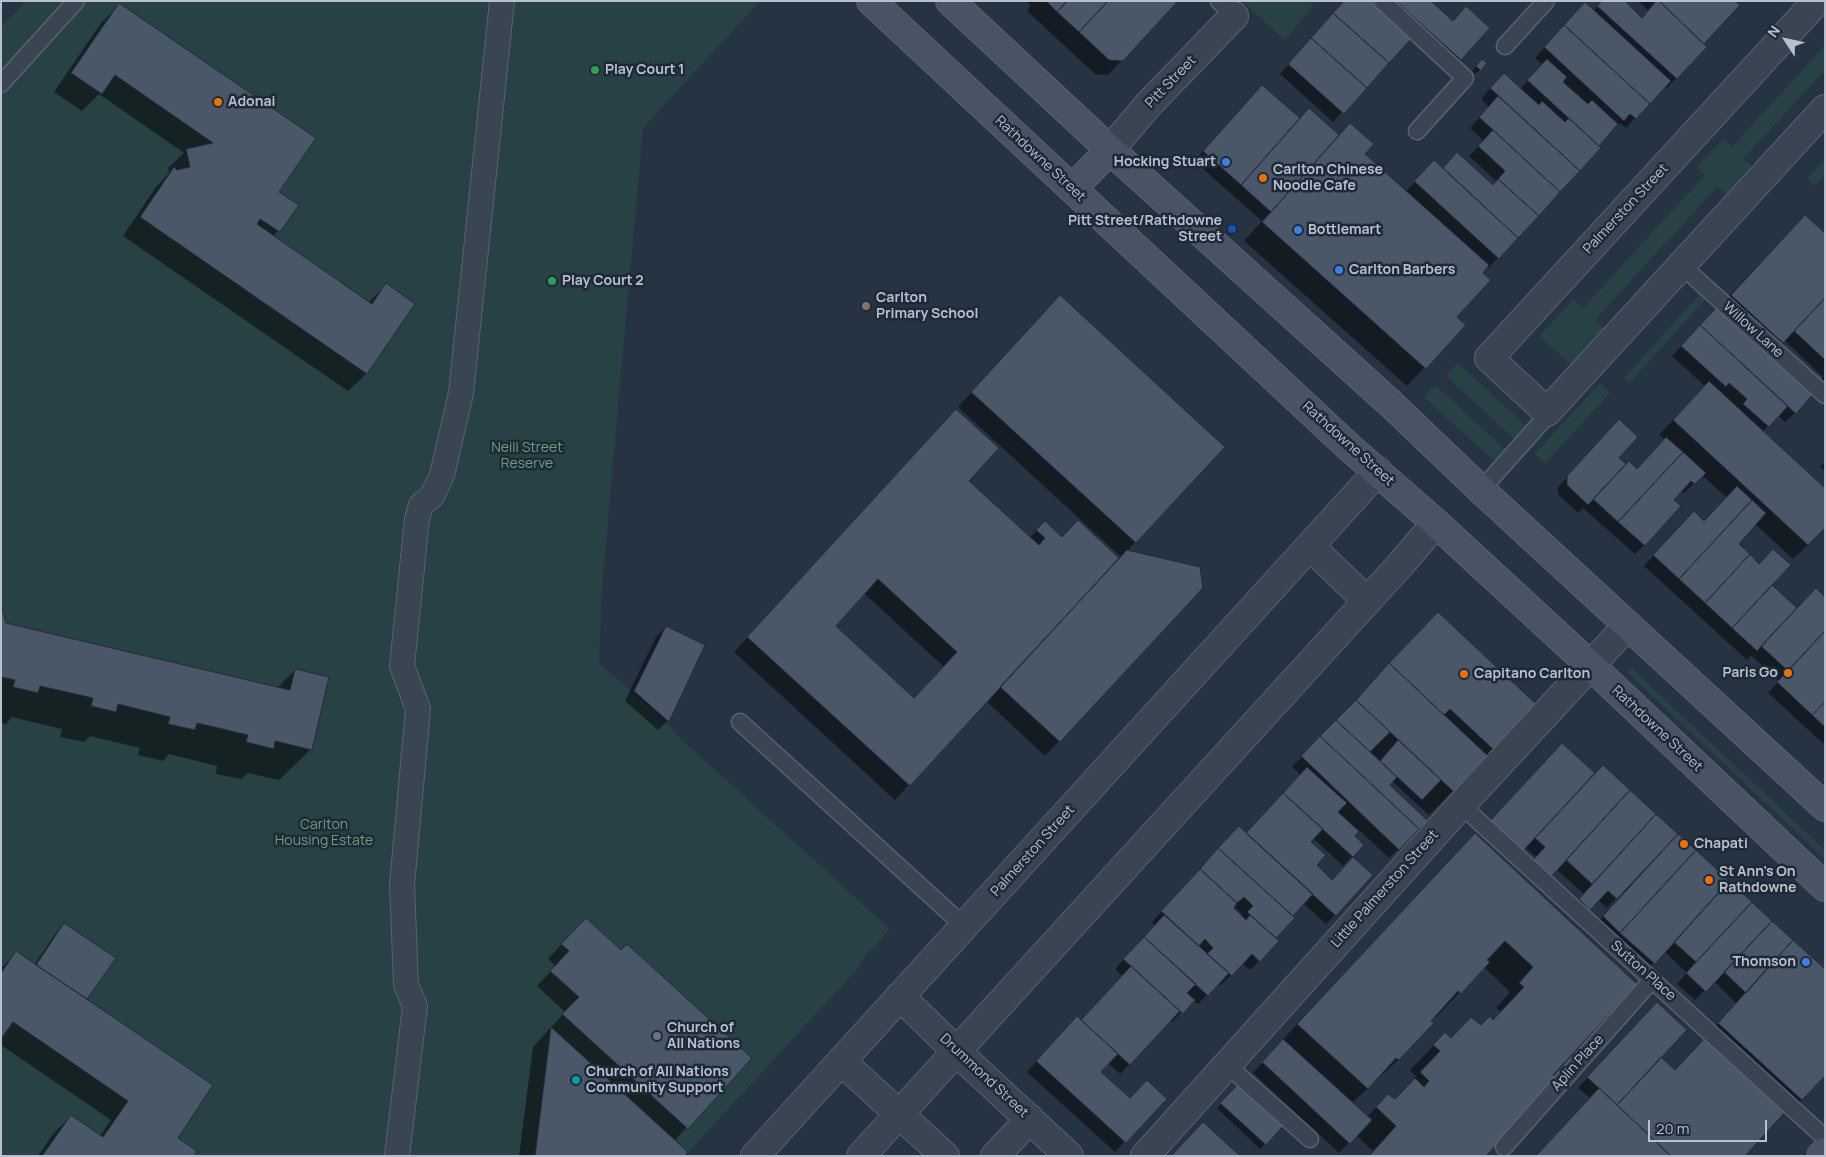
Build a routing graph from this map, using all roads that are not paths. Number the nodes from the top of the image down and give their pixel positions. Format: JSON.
{"nodes":[{"id":1,"x":76,"y":1,"type":"edge"},
{"id":2,"x":502,"y":1,"type":"edge"},
{"id":3,"x":871,"y":1,"type":"edge"},
{"id":4,"x":950,"y":1,"type":"edge"},
{"id":5,"x":1382,"y":1,"type":"edge"},
{"id":6,"x":1546,"y":1,"type":"edge"},
{"id":7,"x":1817,"y":1,"type":"edge"},
{"id":8,"x":1226,"y":8,"type":"edge"},
{"id":9,"x":1504,"y":46,"type":"dead end"},
{"id":10,"x":1,"y":84,"type":"edge"},
{"id":11,"x":1825,"y":109,"type":"edge"},
{"id":12,"x":1417,"y":131,"type":"dead end"},
{"id":13,"x":1110,"y":150,"type":"junction"},
{"id":14,"x":1072,"y":189,"type":"junction"},
{"id":15,"x":1682,"y":266,"type":"junction"},
{"id":16,"x":1825,"y":395,"type":"edge"},
{"id":17,"x":1548,"y":412,"type":"junction"},
{"id":18,"x":1378,"y":471,"type":"junction"},
{"id":19,"x":1481,"y":490,"type":"junction"},
{"id":20,"x":1436,"y":523,"type":"junction"},
{"id":21,"x":1310,"y":546,"type":"junction"},
{"id":22,"x":1368,"y":601,"type":"junction"},
{"id":23,"x":1628,"y":625,"type":"junction"},
{"id":24,"x":1590,"y":666,"type":"junction"},
{"id":25,"x":740,"y":722,"type":"dead end"},
{"id":26,"x":1461,"y":806,"type":"junction"},
{"id":27,"x":1825,"y":807,"type":"edge"},
{"id":28,"x":1825,"y":887,"type":"edge"},
{"id":29,"x":964,"y":926,"type":"junction"},
{"id":30,"x":1652,"y":980,"type":"junction"},
{"id":31,"x":900,"y":996,"type":"junction"},
{"id":32,"x":957,"y":1052,"type":"junction"},
{"id":33,"x":841,"y":1061,"type":"junction"},
{"id":34,"x":1227,"y":1064,"type":"junction"},
{"id":35,"x":899,"y":1114,"type":"junction"},
{"id":36,"x":1030,"y":1119,"type":"junction"},
{"id":37,"x":1825,"y":1138,"type":"edge"},
{"id":38,"x":1310,"y":1139,"type":"dead end"},
{"id":39,"x":1504,"y":1147,"type":"dead end"},
{"id":40,"x":1825,"y":1152,"type":"edge"},
{"id":41,"x":397,"y":1156,"type":"edge"},
{"id":42,"x":755,"y":1156,"type":"edge"},
{"id":43,"x":861,"y":1156,"type":"edge"},
{"id":44,"x":944,"y":1156,"type":"edge"},
{"id":45,"x":996,"y":1156,"type":"edge"},
{"id":46,"x":1069,"y":1156,"type":"edge"},
{"id":47,"x":1145,"y":1156,"type":"edge"},
{"id":48,"x":1821,"y":1156,"type":"edge"}],
"edges":[{"from":1,"to":10,"type":"lane"},
{"from":2,"to":41,"type":"street"},
{"from":3,"to":14,"type":"main road","name":"Rathdowne Street"},
{"from":4,"to":13,"type":"main road"},
{"from":5,"to":12,"type":"lane"},
{"from":6,"to":9,"type":"lane"},
{"from":7,"to":17,"type":"street","name":"Palmerston Street"},
{"from":8,"to":13,"type":"street","name":"Pitt Street"},
{"from":11,"to":15,"type":"street"},
{"from":13,"to":14,"type":"main road"},
{"from":13,"to":19,"type":"main road"},
{"from":14,"to":18,"type":"main road","name":"Rathdowne Street"},
{"from":15,"to":16,"type":"lane","name":"Willow Lane"},
{"from":15,"to":17,"type":"street"},
{"from":17,"to":19,"type":"lane"},
{"from":18,"to":20,"type":"main road","name":"Rathdowne Street"},
{"from":18,"to":21,"type":"street","name":"Palmerston Street"},
{"from":19,"to":23,"type":"main road"},
{"from":20,"to":22,"type":"street"},
{"from":20,"to":24,"type":"main road","name":"Rathdowne Street"},
{"from":21,"to":22,"type":"street"},
{"from":21,"to":29,"type":"street","name":"Palmerston Street"},
{"from":22,"to":32,"type":"street"},
{"from":23,"to":24,"type":"street","name":"Little Palmerston Street"},
{"from":23,"to":27,"type":"main road"},
{"from":24,"to":26,"type":"street","name":"Little Palmerston Street"},
{"from":24,"to":28,"type":"main road","name":"Rathdowne Street"},
{"from":25,"to":29,"type":"lane"},
{"from":26,"to":30,"type":"lane","name":"Sutton Place"},
{"from":26,"to":34,"type":"street","name":"Little Palmerston Street"},
{"from":29,"to":31,"type":"street","name":"Palmerston Street"},
{"from":30,"to":37,"type":"lane","name":"Sutton Place"},
{"from":30,"to":39,"type":"lane","name":"Aplin Place"},
{"from":31,"to":32,"type":"street","name":"Drummond Street"},
{"from":31,"to":33,"type":"street","name":"Palmerston Street"},
{"from":32,"to":35,"type":"street"},
{"from":32,"to":36,"type":"street","name":"Drummond Street"},
{"from":33,"to":35,"type":"street"},
{"from":33,"to":42,"type":"street","name":"Palmerston Street"},
{"from":34,"to":38,"type":"lane"},
{"from":34,"to":47,"type":"street","name":"Little Palmerston Street"},
{"from":35,"to":43,"type":"street"},
{"from":35,"to":44,"type":"street"},
{"from":36,"to":45,"type":"street"},
{"from":36,"to":46,"type":"street","name":"Drummond Street"},
{"from":40,"to":48,"type":"main road"}]}
